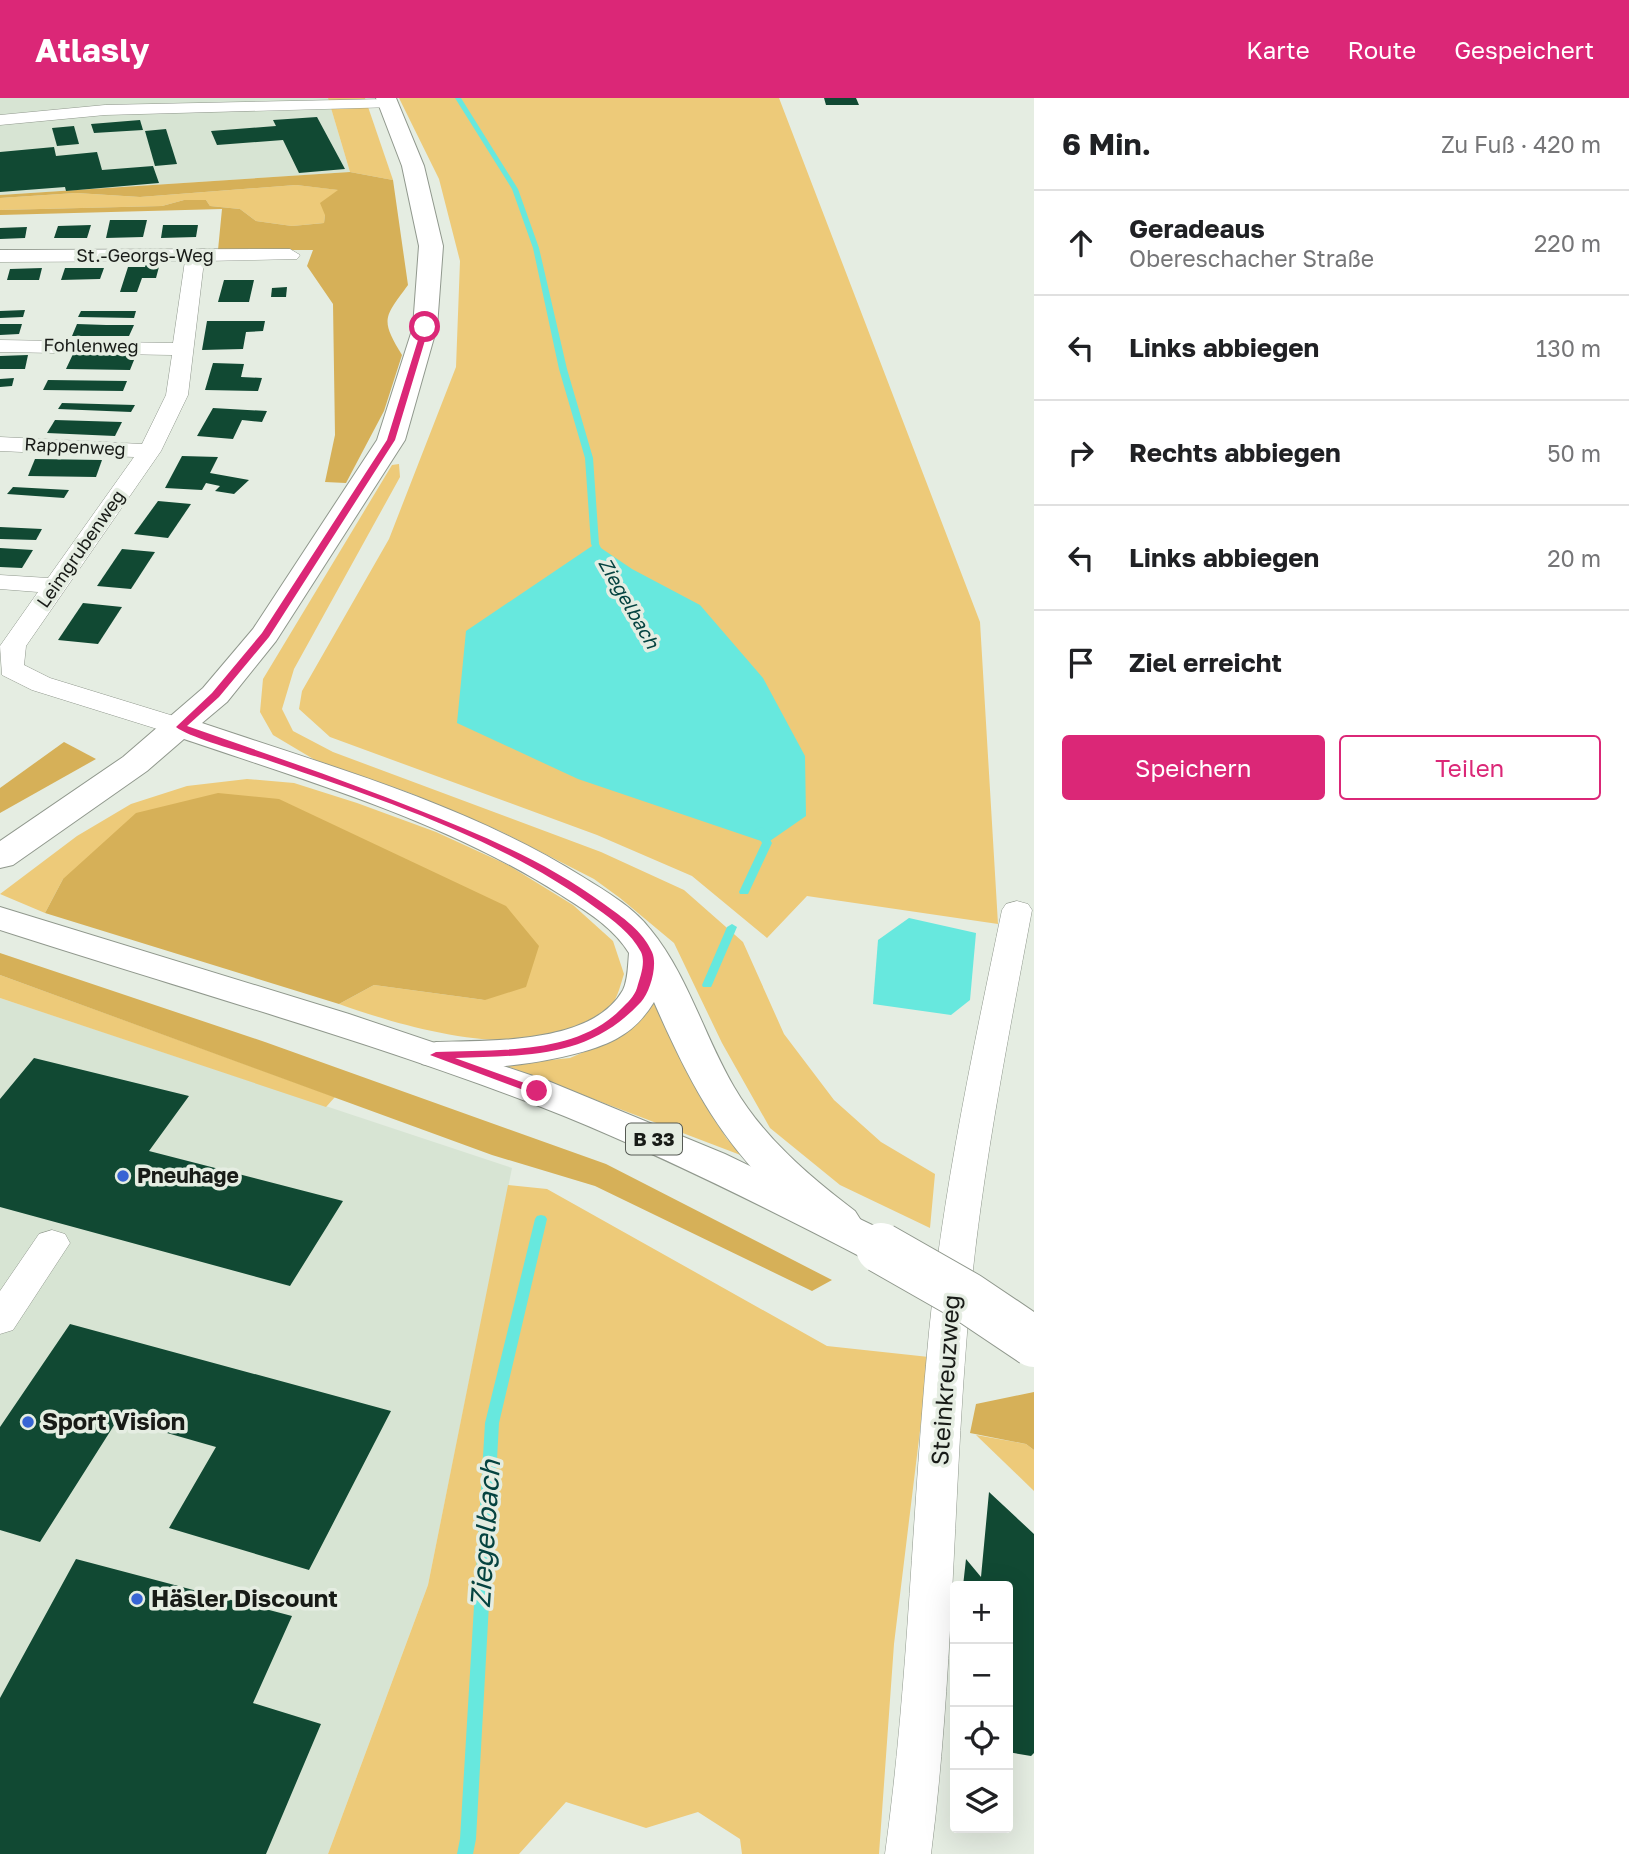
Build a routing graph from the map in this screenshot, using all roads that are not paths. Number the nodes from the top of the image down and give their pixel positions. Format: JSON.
{"nodes":[{"id":1,"x":387,"y":101,"type":"edge"},
{"id":2,"x":104,"y":104,"type":"edge"},
{"id":3,"x":0,"y":120,"type":"edge"},
{"id":4,"x":290,"y":255,"type":"dead end"},
{"id":5,"x":0,"y":256,"type":"edge"},
{"id":6,"x":195,"y":256,"type":"junction"},
{"id":7,"x":0,"y":346,"type":"edge"},
{"id":8,"x":182,"y":349,"type":"junction"},
{"id":9,"x":0,"y":444,"type":"edge"},
{"id":10,"x":150,"y":451,"type":"junction"},
{"id":11,"x":0,"y":582,"type":"edge"},
{"id":12,"x":55,"y":586,"type":"junction"},
{"id":13,"x":180,"y":727,"type":"junction"},
{"id":14,"x":0,"y":857,"type":"edge"},
{"id":15,"x":1017,"y":910,"type":"dead end"},
{"id":16,"x":0,"y":918,"type":"edge"},
{"id":17,"x":648,"y":953,"type":"junction"},
{"id":18,"x":436,"y":1055,"type":"junction"},
{"id":19,"x":52,"y":1243,"type":"dead end"},
{"id":20,"x":873,"y":1244,"type":"junction"},
{"id":21,"x":0,"y":1320,"type":"edge"},
{"id":22,"x":1034,"y":1342,"type":"edge"},
{"id":23,"x":908,"y":1854,"type":"edge"}],
"edges":[{"from":1,"to":2,"type":"street"},
{"from":1,"to":13,"type":"main road"},
{"from":2,"to":3,"type":"street"},
{"from":4,"to":6,"type":"street","name":"St.-Georgs-Weg"},
{"from":5,"to":6,"type":"street","name":"St.-Georgs-Weg"},
{"from":6,"to":8,"type":"street","name":"Leimgrubenweg"},
{"from":7,"to":8,"type":"street","name":"Fohlenweg"},
{"from":8,"to":10,"type":"street","name":"Leimgrubenweg"},
{"from":9,"to":10,"type":"street","name":"Rappenweg"},
{"from":10,"to":12,"type":"street","name":"Leimgrubenweg"},
{"from":11,"to":12,"type":"street"},
{"from":12,"to":13,"type":"street","name":"Leimgrubenweg"},
{"from":13,"to":14,"type":"main road"},
{"from":13,"to":17,"type":"main road"},
{"from":15,"to":23,"type":"street","name":"Steinkreuzweg"},
{"from":16,"to":18,"type":"main road","number":"B 33"},
{"from":17,"to":18,"type":"main road"},
{"from":17,"to":20,"type":"main road"},
{"from":18,"to":20,"type":"main road","number":"B 33"},
{"from":19,"to":21,"type":"street"},
{"from":20,"to":22,"type":"main road","number":"B 33","bridge":true}]}
